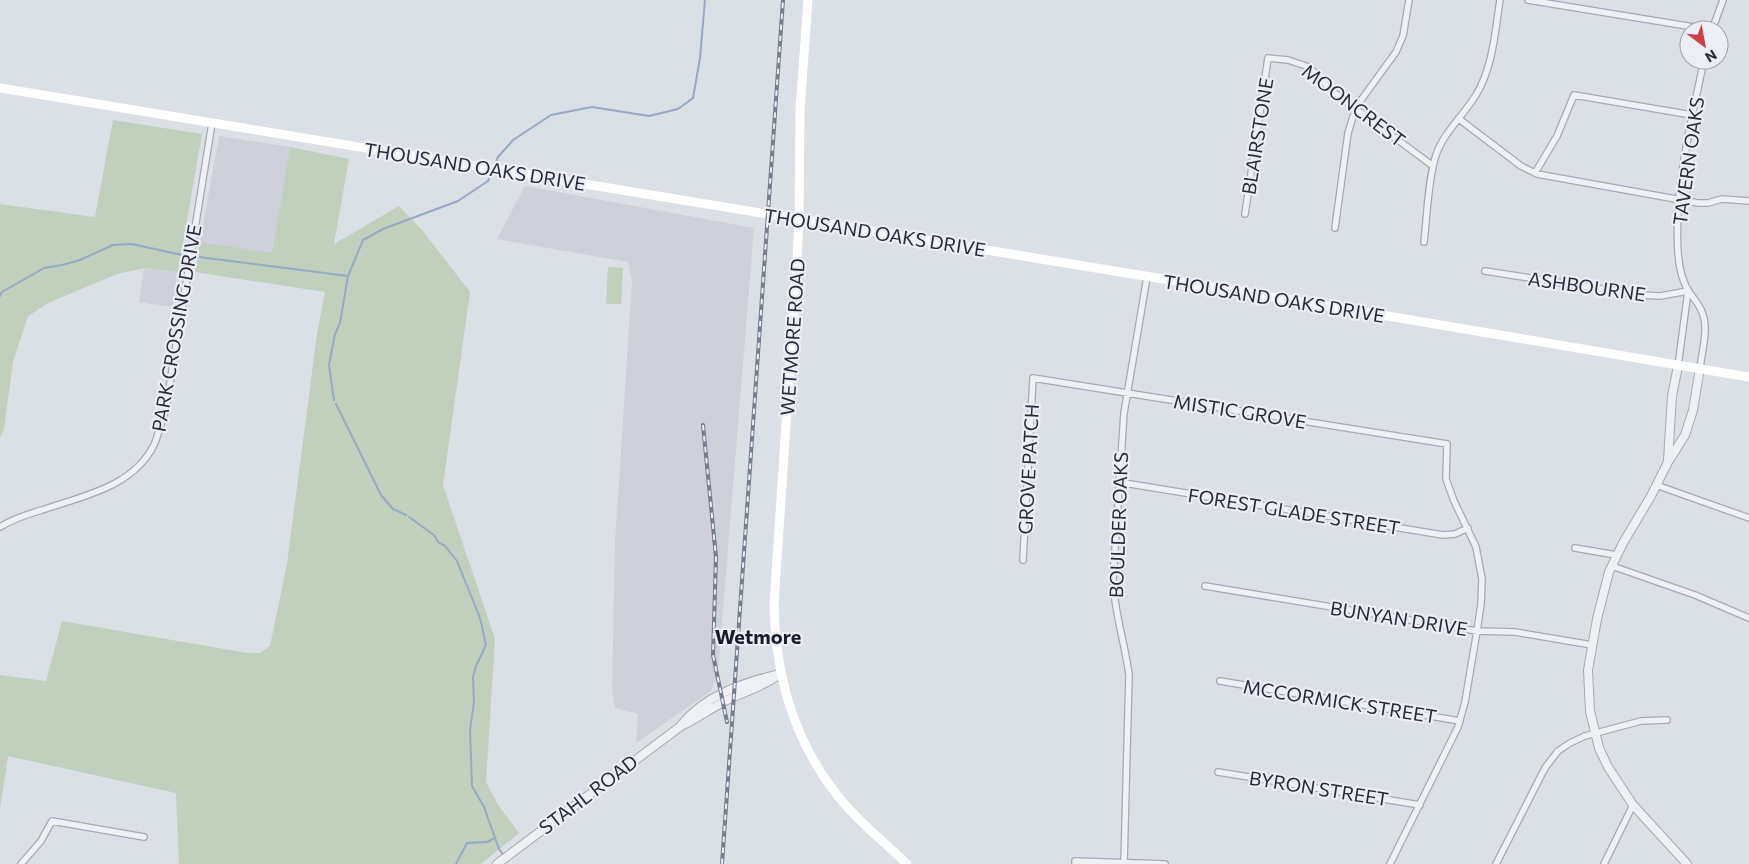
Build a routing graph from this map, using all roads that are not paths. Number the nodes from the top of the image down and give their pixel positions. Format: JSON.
{"nodes":[{"id":1,"x":808,"y":0,"type":"edge"},
{"id":2,"x":1409,"y":0,"type":"edge"},
{"id":3,"x":1500,"y":0,"type":"edge"},
{"id":4,"x":1528,"y":0,"type":"edge"},
{"id":5,"x":1723,"y":0,"type":"edge"},
{"id":6,"x":1716,"y":20,"type":"edge"},
{"id":7,"x":1679,"y":25,"type":"edge"},
{"id":8,"x":1268,"y":58,"type":"joint"},
{"id":9,"x":1702,"y":70,"type":"edge"},
{"id":10,"x":0,"y":88,"type":"edge"},
{"id":11,"x":1356,"y":107,"type":"junction"},
{"id":12,"x":1692,"y":115,"type":"junction"},
{"id":13,"x":1459,"y":119,"type":"junction"},
{"id":14,"x":212,"y":123,"type":"junction"},
{"id":15,"x":1433,"y":166,"type":"junction"},
{"id":16,"x":1535,"y":173,"type":"junction"},
{"id":17,"x":1679,"y":200,"type":"junction"},
{"id":18,"x":1749,"y":201,"type":"edge"},
{"id":19,"x":1245,"y":214,"type":"dead end"},
{"id":20,"x":799,"y":219,"type":"junction"},
{"id":21,"x":1334,"y":228,"type":"dead end"},
{"id":22,"x":1424,"y":242,"type":"dead end"},
{"id":23,"x":1486,"y":271,"type":"dead end"},
{"id":24,"x":1147,"y":277,"type":"junction"},
{"id":25,"x":1688,"y":291,"type":"junction"},
{"id":26,"x":1678,"y":366,"type":"junction"},
{"id":27,"x":1700,"y":368,"type":"junction"},
{"id":28,"x":1749,"y":377,"type":"edge"},
{"id":29,"x":1033,"y":378,"type":"joint"},
{"id":30,"x":1127,"y":392,"type":"junction"},
{"id":31,"x":1668,"y":462,"type":"junction"},
{"id":32,"x":1118,"y":482,"type":"junction"},
{"id":33,"x":1656,"y":485,"type":"junction"},
{"id":34,"x":1749,"y":518,"type":"edge"},
{"id":35,"x":0,"y":527,"type":"edge"},
{"id":36,"x":1468,"y":528,"type":"junction"},
{"id":37,"x":1575,"y":548,"type":"dead end"},
{"id":38,"x":1616,"y":555,"type":"junction"},
{"id":39,"x":1023,"y":560,"type":"dead end"},
{"id":40,"x":1612,"y":566,"type":"junction"},
{"id":41,"x":1205,"y":586,"type":"dead end"},
{"id":42,"x":1749,"y":618,"type":"edge"},
{"id":43,"x":1477,"y":631,"type":"junction"},
{"id":44,"x":1592,"y":645,"type":"junction"},
{"id":45,"x":780,"y":674,"type":"junction"},
{"id":46,"x":1220,"y":681,"type":"dead end"},
{"id":47,"x":1667,"y":720,"type":"dead end"},
{"id":48,"x":1460,"y":721,"type":"junction"},
{"id":49,"x":1595,"y":733,"type":"junction"},
{"id":50,"x":1218,"y":772,"type":"dead end"},
{"id":51,"x":1420,"y":805,"type":"junction"},
{"id":52,"x":1633,"y":805,"type":"junction"},
{"id":53,"x":144,"y":837,"type":"dead end"},
{"id":54,"x":1075,"y":863,"type":"edge"},
{"id":55,"x":1124,"y":863,"type":"edge"},
{"id":56,"x":21,"y":864,"type":"edge"},
{"id":57,"x":497,"y":864,"type":"edge"},
{"id":58,"x":906,"y":864,"type":"edge"},
{"id":59,"x":1164,"y":864,"type":"edge"},
{"id":60,"x":1390,"y":864,"type":"edge"},
{"id":61,"x":1496,"y":864,"type":"edge"},
{"id":62,"x":1604,"y":864,"type":"edge"},
{"id":63,"x":1687,"y":864,"type":"edge"}],
"edges":[{"from":1,"to":20,"type":"main road","name":"WETMORE ROAD"},
{"from":2,"to":11,"type":"street"},
{"from":3,"to":13,"type":"street"},
{"from":4,"to":7,"type":"street"},
{"from":5,"to":6,"type":"street"},
{"from":8,"to":11,"type":"street","name":"MOONCREST"},
{"from":8,"to":19,"type":"street","name":"BLAIRSTONE"},
{"from":9,"to":12,"type":"street","name":"TAVERN OAKS"},
{"from":10,"to":14,"type":"main road","name":"THOUSAND OAKS DRIVE"},
{"from":11,"to":15,"type":"street","name":"MOONCREST"},
{"from":11,"to":21,"type":"street"},
{"from":12,"to":16,"type":"street"},
{"from":12,"to":17,"type":"street","name":"TAVERN OAKS"},
{"from":13,"to":15,"type":"street"},
{"from":13,"to":16,"type":"street"},
{"from":14,"to":20,"type":"main road","name":"THOUSAND OAKS DRIVE"},
{"from":14,"to":35,"type":"street","name":"PARK CROSSING DRIVE"},
{"from":15,"to":22,"type":"street"},
{"from":16,"to":17,"type":"street"},
{"from":17,"to":18,"type":"street"},
{"from":17,"to":25,"type":"street","name":"TAVERN OAKS"},
{"from":20,"to":24,"type":"main road","name":"THOUSAND OAKS DRIVE"},
{"from":20,"to":45,"type":"main road","name":"WETMORE ROAD"},
{"from":23,"to":25,"type":"street","name":"ASHBOURNE"},
{"from":24,"to":26,"type":"main road","name":"THOUSAND OAKS DRIVE"},
{"from":24,"to":30,"type":"street","name":"BOULDER OAKS"},
{"from":25,"to":26,"type":"street","name":"TAVERN OAKS"},
{"from":25,"to":27,"type":"street","name":"TAVERN OAKS"},
{"from":26,"to":27,"type":"main road","name":"THOUSAND OAKS DRIVE"},
{"from":26,"to":31,"type":"street","name":"TAVERN OAKS"},
{"from":27,"to":28,"type":"main road","name":"THOUSAND OAKS DRIVE"},
{"from":27,"to":31,"type":"street","name":"TAVERN OAKS"},
{"from":29,"to":30,"type":"street","name":"MISTIC GROVE"},
{"from":29,"to":39,"type":"street","name":"GROVE PATCH"},
{"from":30,"to":32,"type":"street","name":"BOULDER OAKS"},
{"from":30,"to":36,"type":"street","name":"MISTIC GROVE"},
{"from":31,"to":33,"type":"street","name":"TAVERN OAKS"},
{"from":32,"to":36,"type":"street","name":"FOREST GLADE STREET"},
{"from":32,"to":55,"type":"street","name":"BOULDER OAKS"},
{"from":33,"to":34,"type":"street"},
{"from":33,"to":38,"type":"street","name":"TAVERN OAKS"},
{"from":36,"to":43,"type":"street"},
{"from":37,"to":38,"type":"street"},
{"from":38,"to":40,"type":"street","name":"TAVERN OAKS"},
{"from":40,"to":42,"type":"street"},
{"from":40,"to":44,"type":"street","name":"TAVERN OAKS"},
{"from":41,"to":43,"type":"street","name":"BUNYAN DRIVE"},
{"from":43,"to":44,"type":"street","name":"BUNYAN DRIVE"},
{"from":43,"to":48,"type":"street"},
{"from":44,"to":49,"type":"street","name":"TAVERN OAKS"},
{"from":45,"to":57,"type":"street","name":"STAHL ROAD"},
{"from":45,"to":58,"type":"main road","name":"WETMORE ROAD"},
{"from":46,"to":48,"type":"street","name":"MCCORMICK STREET"},
{"from":47,"to":49,"type":"street"},
{"from":48,"to":51,"type":"street"},
{"from":49,"to":52,"type":"street","name":"TAVERN OAKS"},
{"from":49,"to":61,"type":"street"},
{"from":50,"to":51,"type":"street","name":"BYRON STREET"},
{"from":51,"to":60,"type":"street"},
{"from":52,"to":62,"type":"street"},
{"from":52,"to":63,"type":"street","name":"TAVERN OAKS"},
{"from":53,"to":56,"type":"street"},
{"from":54,"to":55,"type":"street"},
{"from":55,"to":59,"type":"street"}]}
